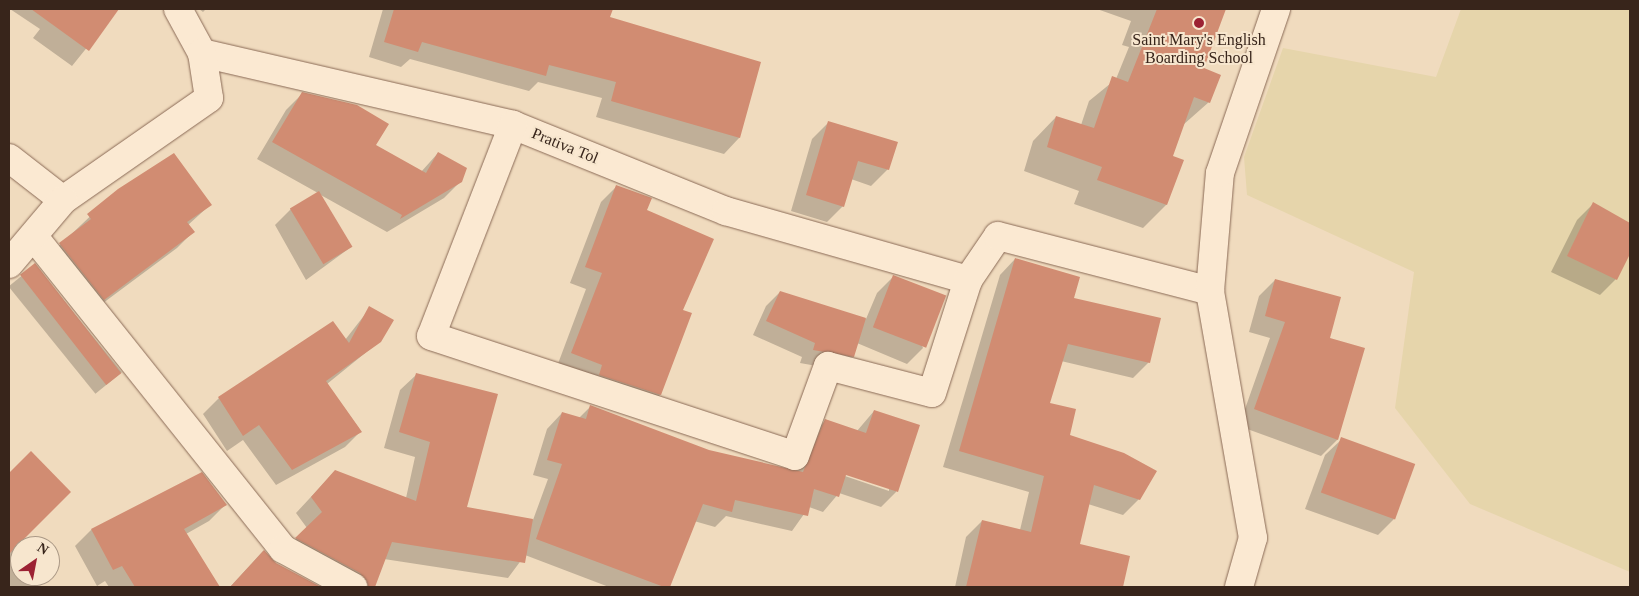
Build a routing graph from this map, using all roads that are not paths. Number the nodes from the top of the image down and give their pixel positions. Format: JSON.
{"nodes":[{"id":1,"x":178,"y":9,"type":"edge"},
{"id":2,"x":1276,"y":9,"type":"edge"},
{"id":3,"x":202,"y":53,"type":"junction"},
{"id":4,"x":513,"y":125,"type":"junction"},
{"id":5,"x":9,"y":158,"type":"edge"},
{"id":6,"x":63,"y":200,"type":"junction"},
{"id":7,"x":34,"y":237,"type":"junction"},
{"id":8,"x":9,"y":264,"type":"edge"},
{"id":9,"x":968,"y":280,"type":"junction"},
{"id":10,"x":1210,"y":291,"type":"junction"},
{"id":11,"x":353,"y":587,"type":"edge"},
{"id":12,"x":1239,"y":587,"type":"edge"}],
"edges":[{"from":1,"to":3,"type":"street"},
{"from":2,"to":10,"type":"street"},
{"from":3,"to":4,"type":"street","name":"Prativa Tol"},
{"from":3,"to":6,"type":"street"},
{"from":4,"to":9,"type":"street","name":"Prativa Tol"},
{"from":4,"to":9,"type":"street"},
{"from":5,"to":6,"type":"street"},
{"from":6,"to":7,"type":"street"},
{"from":7,"to":8,"type":"street"},
{"from":7,"to":11,"type":"street"},
{"from":9,"to":10,"type":"street"},
{"from":10,"to":12,"type":"street"}]}
